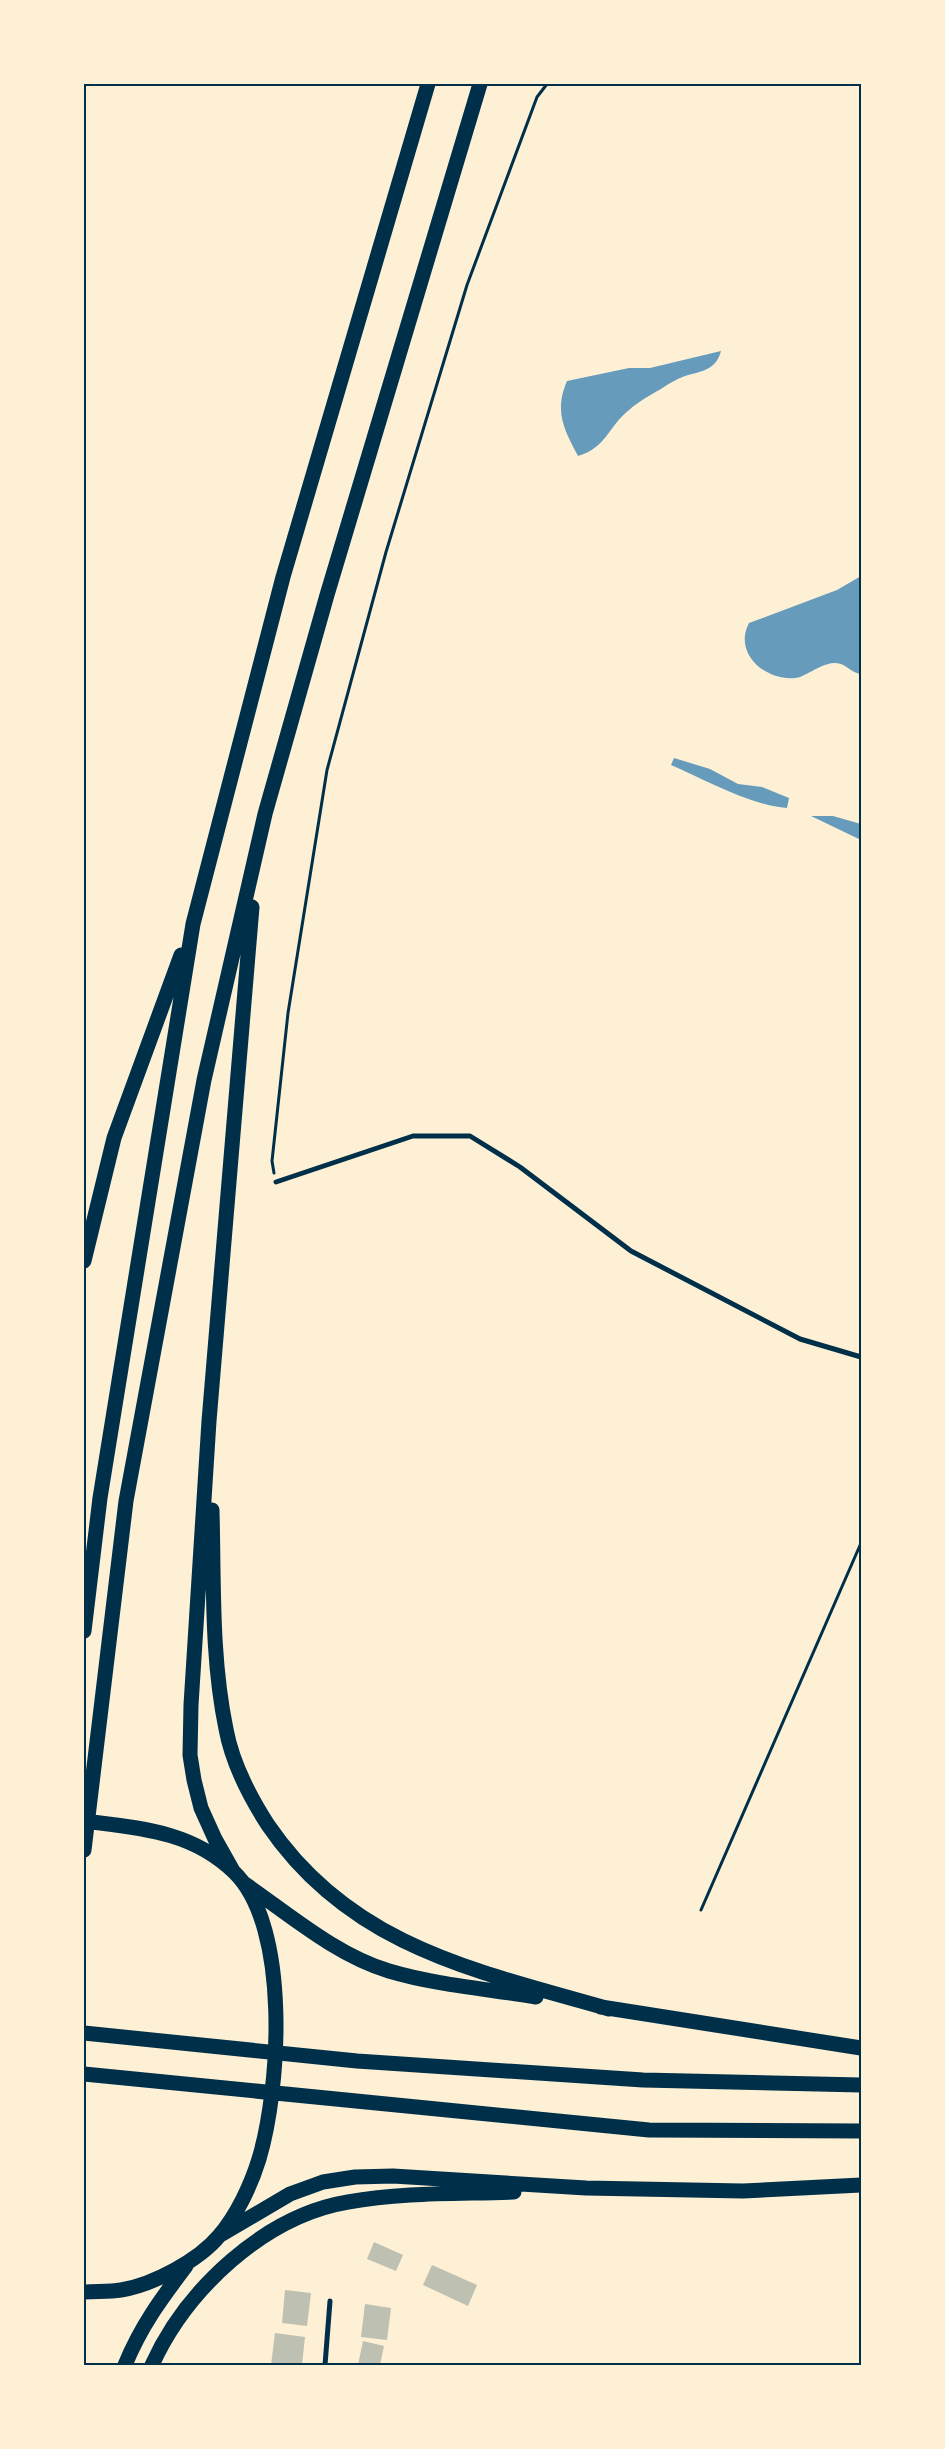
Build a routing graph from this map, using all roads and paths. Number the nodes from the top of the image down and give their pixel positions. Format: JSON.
{"nodes":[{"id":1,"x":428,"y":84,"type":"edge"},
{"id":2,"x":480,"y":84,"type":"edge"},
{"id":3,"x":547,"y":84,"type":"edge"},
{"id":4,"x":265,"y":814,"type":"junction"},
{"id":5,"x":193,"y":924,"type":"junction"},
{"id":6,"x":276,"y":1182,"type":"joint"},
{"id":7,"x":84,"y":1261,"type":"edge"},
{"id":8,"x":861,"y":1357,"type":"edge"},
{"id":9,"x":209,"y":1421,"type":"junction"},
{"id":10,"x":861,"y":1543,"type":"edge"},
{"id":11,"x":84,"y":1631,"type":"edge"},
{"id":12,"x":84,"y":1821,"type":"edge"},
{"id":13,"x":84,"y":1850,"type":"edge"},
{"id":14,"x":233,"y":1871,"type":"junction"},
{"id":15,"x":245,"y":1884,"type":"junction"},
{"id":16,"x":701,"y":1910,"type":"dead end"},
{"id":17,"x":609,"y":2009,"type":"junction"},
{"id":18,"x":84,"y":2033,"type":"edge"},
{"id":19,"x":861,"y":2048,"type":"edge"},
{"id":20,"x":84,"y":2074,"type":"edge"},
{"id":21,"x":861,"y":2085,"type":"edge"},
{"id":22,"x":861,"y":2131,"type":"edge"},
{"id":23,"x":861,"y":2185,"type":"edge"},
{"id":24,"x":586,"y":2188,"type":"junction"},
{"id":25,"x":219,"y":2236,"type":"junction"},
{"id":26,"x":188,"y":2262,"type":"junction"},
{"id":27,"x":84,"y":2292,"type":"edge"},
{"id":28,"x":330,"y":2301,"type":"dead end"},
{"id":29,"x":125,"y":2365,"type":"edge"},
{"id":30,"x":152,"y":2365,"type":"edge"},
{"id":31,"x":325,"y":2365,"type":"edge"}],
"edges":[{"from":1,"to":5,"type":"highway"},
{"from":2,"to":4,"type":"highway"},
{"from":3,"to":6,"type":"path"},
{"from":4,"to":9,"type":"highway"},
{"from":4,"to":13,"type":"highway"},
{"from":5,"to":7,"type":"highway"},
{"from":5,"to":11,"type":"highway"},
{"from":6,"to":8,"type":"street"},
{"from":9,"to":14,"type":"highway"},
{"from":9,"to":17,"type":"highway"},
{"from":10,"to":16,"type":"path"},
{"from":12,"to":14,"type":"highway"},
{"from":14,"to":15,"type":"highway"},
{"from":15,"to":17,"type":"highway"},
{"from":15,"to":25,"type":"highway"},
{"from":17,"to":19,"type":"highway"},
{"from":18,"to":21,"type":"highway"},
{"from":20,"to":22,"type":"highway"},
{"from":23,"to":24,"type":"highway"},
{"from":24,"to":25,"type":"highway"},
{"from":24,"to":30,"type":"highway"},
{"from":25,"to":26,"type":"highway"},
{"from":26,"to":27,"type":"highway"},
{"from":26,"to":29,"type":"highway"},
{"from":28,"to":31,"type":"street"}]}
